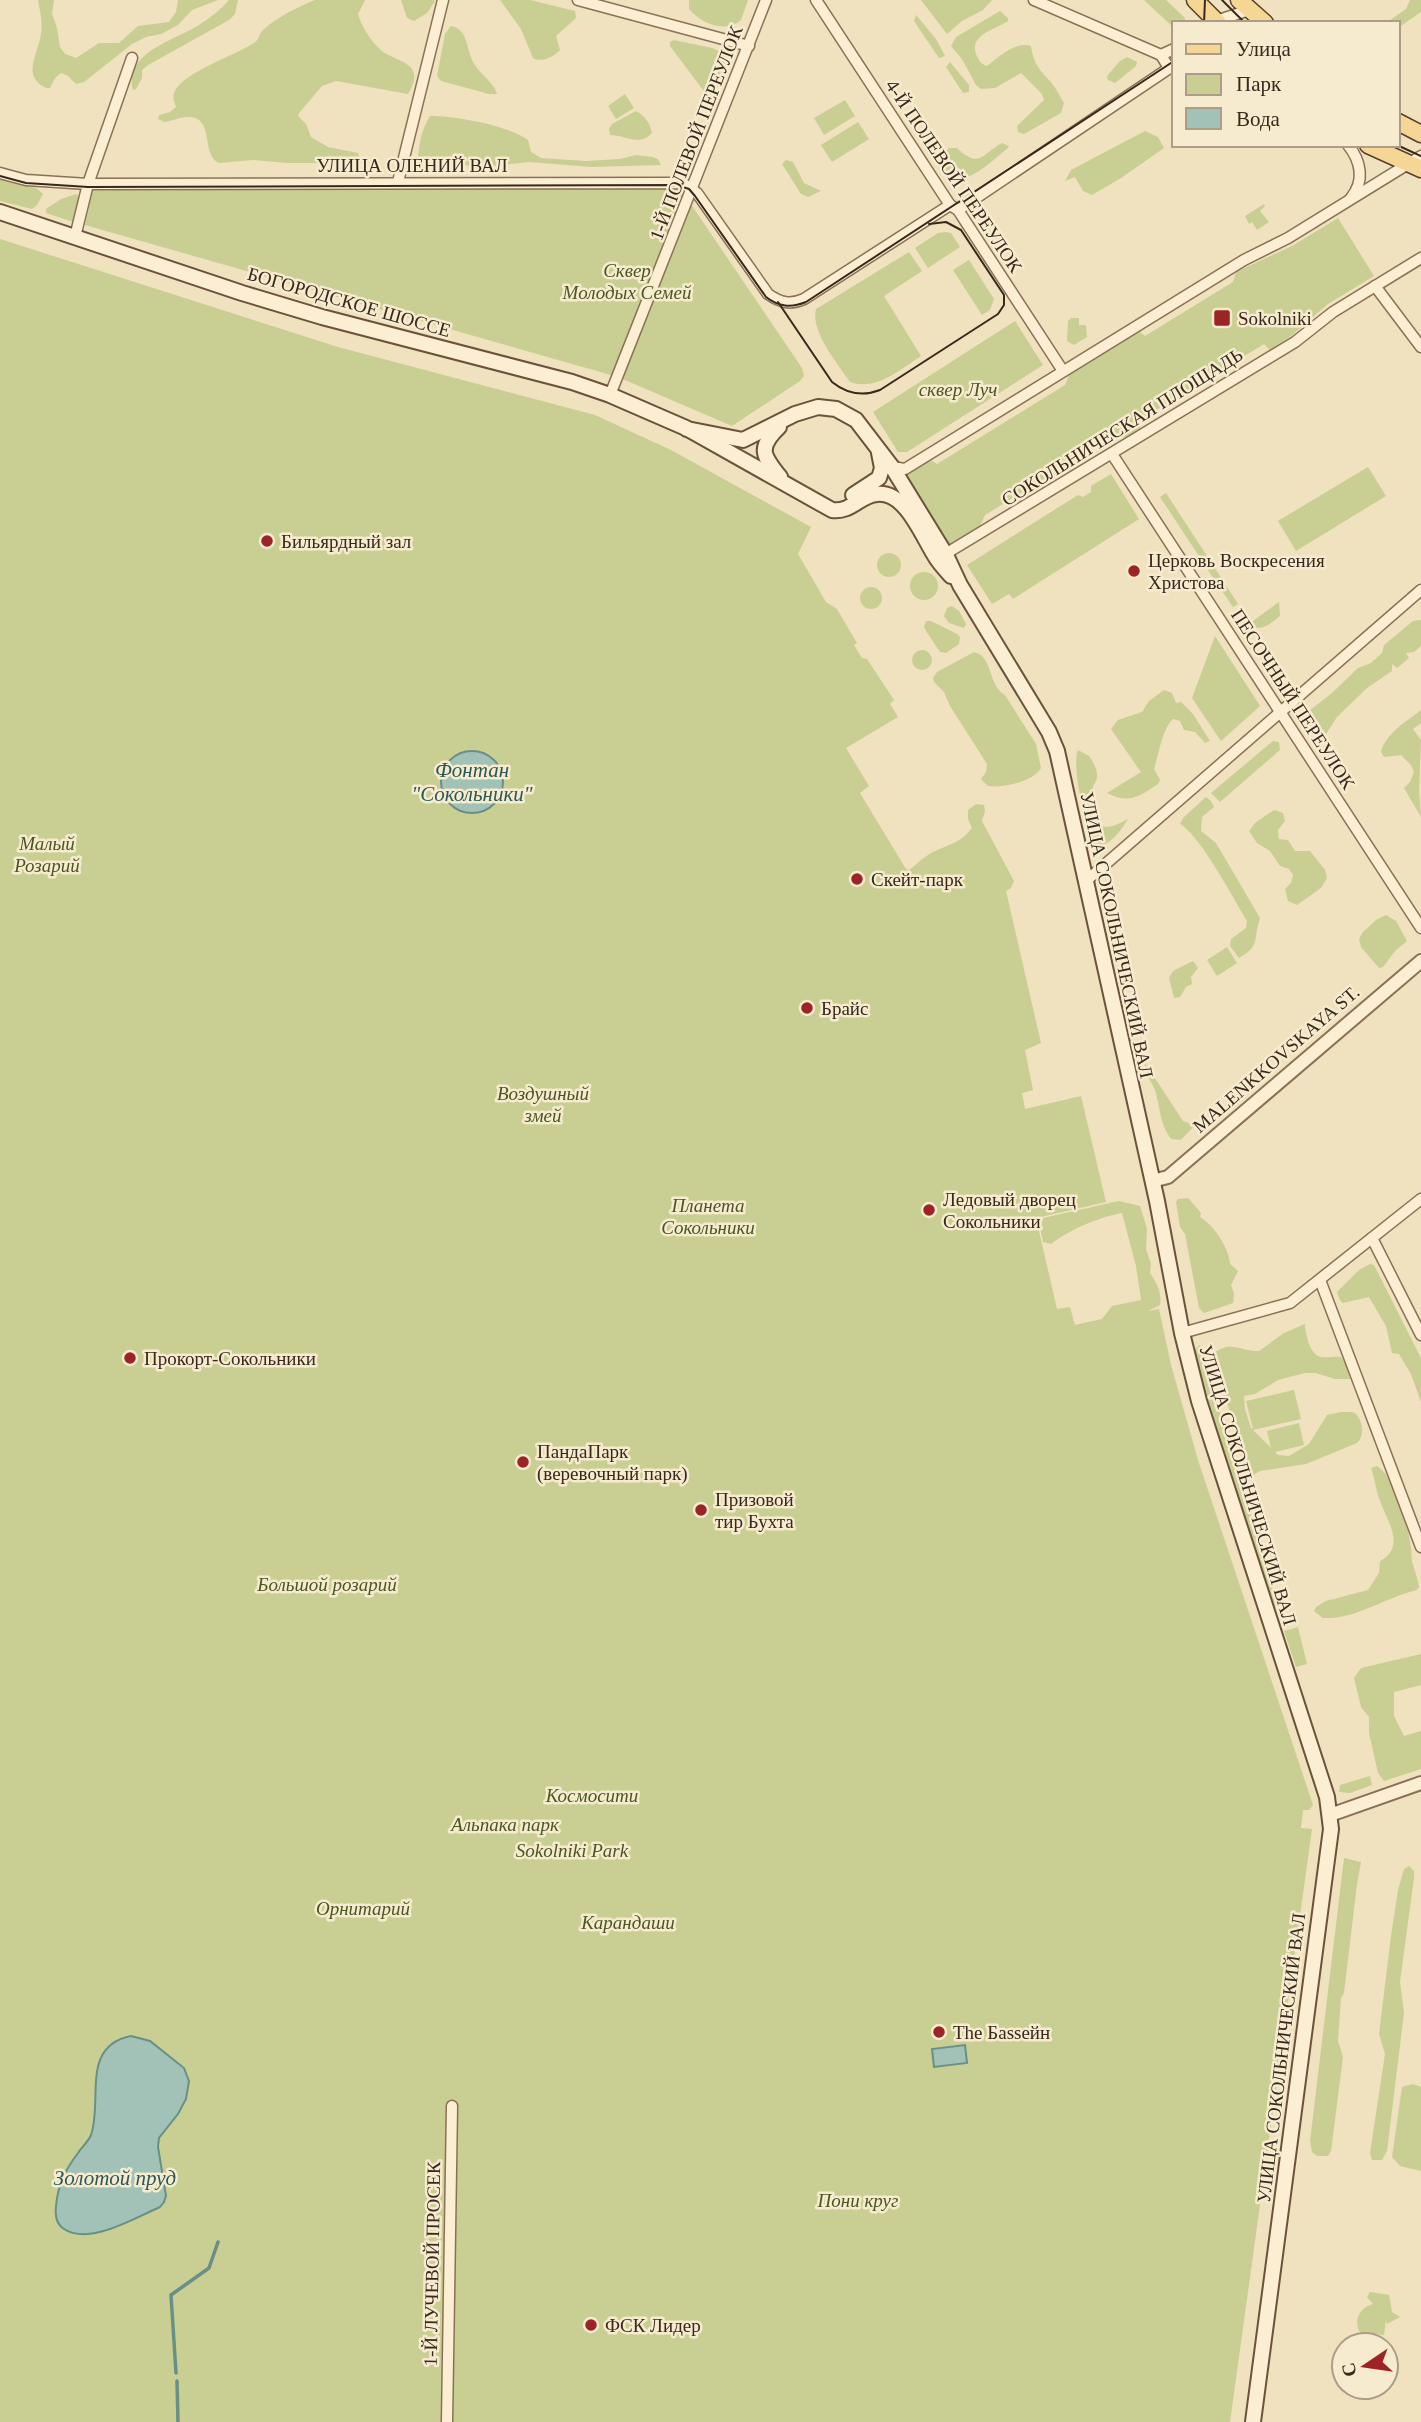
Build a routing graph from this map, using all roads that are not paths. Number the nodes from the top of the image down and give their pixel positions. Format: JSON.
{"nodes":[{"id":1,"x":443,"y":0,"type":"edge"},
{"id":2,"x":579,"y":0,"type":"edge"},
{"id":3,"x":766,"y":0,"type":"edge"},
{"id":4,"x":816,"y":0,"type":"edge"},
{"id":5,"x":1034,"y":0,"type":"edge"},
{"id":6,"x":1195,"y":0,"type":"edge"},
{"id":7,"x":1248,"y":3,"type":"edge"},
{"id":8,"x":1215,"y":21,"type":"edge"},
{"id":9,"x":1218,"y":21,"type":"edge"},
{"id":10,"x":1236,"y":21,"type":"edge"},
{"id":11,"x":1263,"y":21,"type":"edge"},
{"id":12,"x":749,"y":46,"type":"junction"},
{"id":13,"x":1172,"y":49,"type":"edge"},
{"id":14,"x":1161,"y":55,"type":"junction"},
{"id":15,"x":132,"y":58,"type":"dead end"},
{"id":16,"x":1172,"y":67,"type":"edge"},
{"id":17,"x":1400,"y":123,"type":"edge"},
{"id":18,"x":1421,"y":134,"type":"edge"},
{"id":19,"x":1349,"y":147,"type":"edge"},
{"id":20,"x":1373,"y":147,"type":"edge"},
{"id":21,"x":1417,"y":163,"type":"edge"},
{"id":22,"x":0,"y":173,"type":"edge"},
{"id":23,"x":398,"y":183,"type":"junction"},
{"id":24,"x":88,"y":184,"type":"junction"},
{"id":25,"x":693,"y":189,"type":"junction"},
{"id":26,"x":1349,"y":201,"type":"junction"},
{"id":27,"x":954,"y":208,"type":"junction"},
{"id":28,"x":0,"y":212,"type":"edge"},
{"id":29,"x":75,"y":237,"type":"junction"},
{"id":30,"x":1421,"y":258,"type":"edge"},
{"id":31,"x":1375,"y":286,"type":"junction"},
{"id":32,"x":1421,"y":347,"type":"edge"},
{"id":33,"x":1063,"y":371,"type":"junction"},
{"id":34,"x":610,"y":396,"type":"junction"},
{"id":35,"x":790,"y":417,"type":"junction"},
{"id":36,"x":687,"y":429,"type":"junction"},
{"id":37,"x":879,"y":452,"type":"junction"},
{"id":38,"x":1112,"y":454,"type":"junction"},
{"id":39,"x":892,"y":467,"type":"junction"},
{"id":40,"x":786,"y":484,"type":"junction"},
{"id":41,"x":824,"y":506,"type":"junction"},
{"id":42,"x":928,"y":545,"type":"junction"},
{"id":43,"x":946,"y":555,"type":"junction"},
{"id":44,"x":960,"y":585,"type":"junction"},
{"id":45,"x":1421,"y":590,"type":"edge"},
{"id":46,"x":1280,"y":712,"type":"junction"},
{"id":47,"x":1086,"y":881,"type":"junction"},
{"id":48,"x":1421,"y":928,"type":"edge"},
{"id":49,"x":1421,"y":961,"type":"edge"},
{"id":50,"x":1152,"y":1181,"type":"junction"},
{"id":51,"x":1421,"y":1199,"type":"edge"},
{"id":52,"x":1372,"y":1238,"type":"junction"},
{"id":53,"x":1320,"y":1280,"type":"junction"},
{"id":54,"x":1182,"y":1333,"type":"junction"},
{"id":55,"x":1421,"y":1335,"type":"edge"},
{"id":56,"x":1421,"y":1547,"type":"edge"},
{"id":57,"x":1421,"y":1783,"type":"edge"},
{"id":58,"x":1330,"y":1815,"type":"junction"},
{"id":59,"x":452,"y":2106,"type":"dead end"},
{"id":60,"x":447,"y":2422,"type":"edge"},
{"id":61,"x":1253,"y":2422,"type":"edge"}],
"edges":[{"from":1,"to":23,"type":"street"},
{"from":2,"to":12,"type":"street"},
{"from":3,"to":12,"type":"street","name":"1-Й ПОЛЕВОЙ ПЕРЕУЛОК"},
{"from":4,"to":27,"type":"street","name":"4-Й ПОЛЕВОЙ ПЕРЕУЛОК"},
{"from":5,"to":14,"type":"street"},
{"from":6,"to":8,"type":"main road"},
{"from":7,"to":9,"type":"street"},
{"from":7,"to":10,"type":"street"},
{"from":7,"to":11,"type":"main road"},
{"from":12,"to":25,"type":"street","name":"1-Й ПОЛЕВОЙ ПЕРЕУЛОК"},
{"from":13,"to":14,"type":"street"},
{"from":14,"to":16,"type":"street"},
{"from":15,"to":24,"type":"street"},
{"from":16,"to":27,"type":"street"},
{"from":17,"to":18,"type":"main road"},
{"from":19,"to":26,"type":"street"},
{"from":20,"to":21,"type":"main road"},
{"from":21,"to":26,"type":"street"},
{"from":22,"to":24,"type":"street","name":"УЛИЦА ОЛЕНИЙ ВАЛ"},
{"from":23,"to":24,"type":"street","name":"УЛИЦА ОЛЕНИЙ ВАЛ"},
{"from":23,"to":25,"type":"street","name":"УЛИЦА ОЛЕНИЙ ВАЛ"},
{"from":24,"to":29,"type":"street"},
{"from":25,"to":27,"type":"street"},
{"from":25,"to":34,"type":"street","name":"1-Й ПОЛЕВОЙ ПЕРЕУЛОК"},
{"from":26,"to":33,"type":"street"},
{"from":27,"to":33,"type":"street","name":"4-Й ПОЛЕВОЙ ПЕРЕУЛОК"},
{"from":28,"to":29,"type":"main road","name":"БОГОРОДСКОЕ ШОССЕ"},
{"from":29,"to":34,"type":"main road","name":"БОГОРОДСКОЕ ШОССЕ"},
{"from":30,"to":31,"type":"street","name":"СОКОЛЬНИЧЕСКАЯ ПЛОЩАДЬ"},
{"from":31,"to":32,"type":"street"},
{"from":31,"to":38,"type":"street","name":"СОКОЛЬНИЧЕСКАЯ ПЛОЩАДЬ"},
{"from":33,"to":39,"type":"street"},
{"from":34,"to":36,"type":"main road","name":"БОГОРОДСКОЕ ШОССЕ"},
{"from":35,"to":36,"type":"main road","name":"БОГОРОДСКОЕ ШОССЕ"},
{"from":35,"to":37,"type":"main road","name":"УЛИЦА СОКОЛЬНИЧЕСКИЙ ВАЛ"},
{"from":35,"to":40,"type":"main road"},
{"from":36,"to":40,"type":"main road","name":"БОГОРОДСКОЕ ШОССЕ"},
{"from":37,"to":39,"type":"main road","name":"УЛИЦА СОКОЛЬНИЧЕСКИЙ ВАЛ"},
{"from":37,"to":41,"type":"main road"},
{"from":38,"to":43,"type":"street","name":"СОКОЛЬНИЧЕСКАЯ ПЛОЩАДЬ"},
{"from":38,"to":46,"type":"street","name":"ПЕСОЧНЫЙ ПЕРЕУЛОК"},
{"from":39,"to":43,"type":"main road","name":"УЛИЦА СОКОЛЬНИЧЕСКИЙ ВАЛ"},
{"from":40,"to":41,"type":"main road","name":"БОГОРОДСКОЕ ШОССЕ"},
{"from":41,"to":42,"type":"main road","name":"УЛИЦА СОКОЛЬНИЧЕСКИЙ ВАЛ"},
{"from":42,"to":43,"type":"street"},
{"from":42,"to":44,"type":"main road","name":"УЛИЦА СОКОЛЬНИЧЕСКИЙ ВАЛ"},
{"from":43,"to":44,"type":"main road","name":"УЛИЦА СОКОЛЬНИЧЕСКИЙ ВАЛ"},
{"from":44,"to":47,"type":"main road","name":"УЛИЦА СОКОЛЬНИЧЕСКИЙ ВАЛ"},
{"from":45,"to":46,"type":"street"},
{"from":46,"to":47,"type":"street"},
{"from":46,"to":48,"type":"street","name":"ПЕСОЧНЫЙ ПЕРЕУЛОК"},
{"from":47,"to":50,"type":"main road","name":"УЛИЦА СОКОЛЬНИЧЕСКИЙ ВАЛ"},
{"from":49,"to":50,"type":"street","name":"MALENKKOVSKAYA ST."},
{"from":50,"to":54,"type":"main road","name":"УЛИЦА СОКОЛЬНИЧЕСКИЙ ВАЛ"},
{"from":51,"to":52,"type":"street"},
{"from":52,"to":53,"type":"street"},
{"from":52,"to":55,"type":"street"},
{"from":53,"to":54,"type":"street"},
{"from":53,"to":56,"type":"street"},
{"from":54,"to":58,"type":"main road","name":"УЛИЦА СОКОЛЬНИЧЕСКИЙ ВАЛ"},
{"from":57,"to":58,"type":"street"},
{"from":58,"to":61,"type":"main road","name":"УЛИЦА СОКОЛЬНИЧЕСКИЙ ВАЛ"},
{"from":59,"to":60,"type":"street","name":"1-Й ЛУЧЕВОЙ ПРОСЕК"}]}
